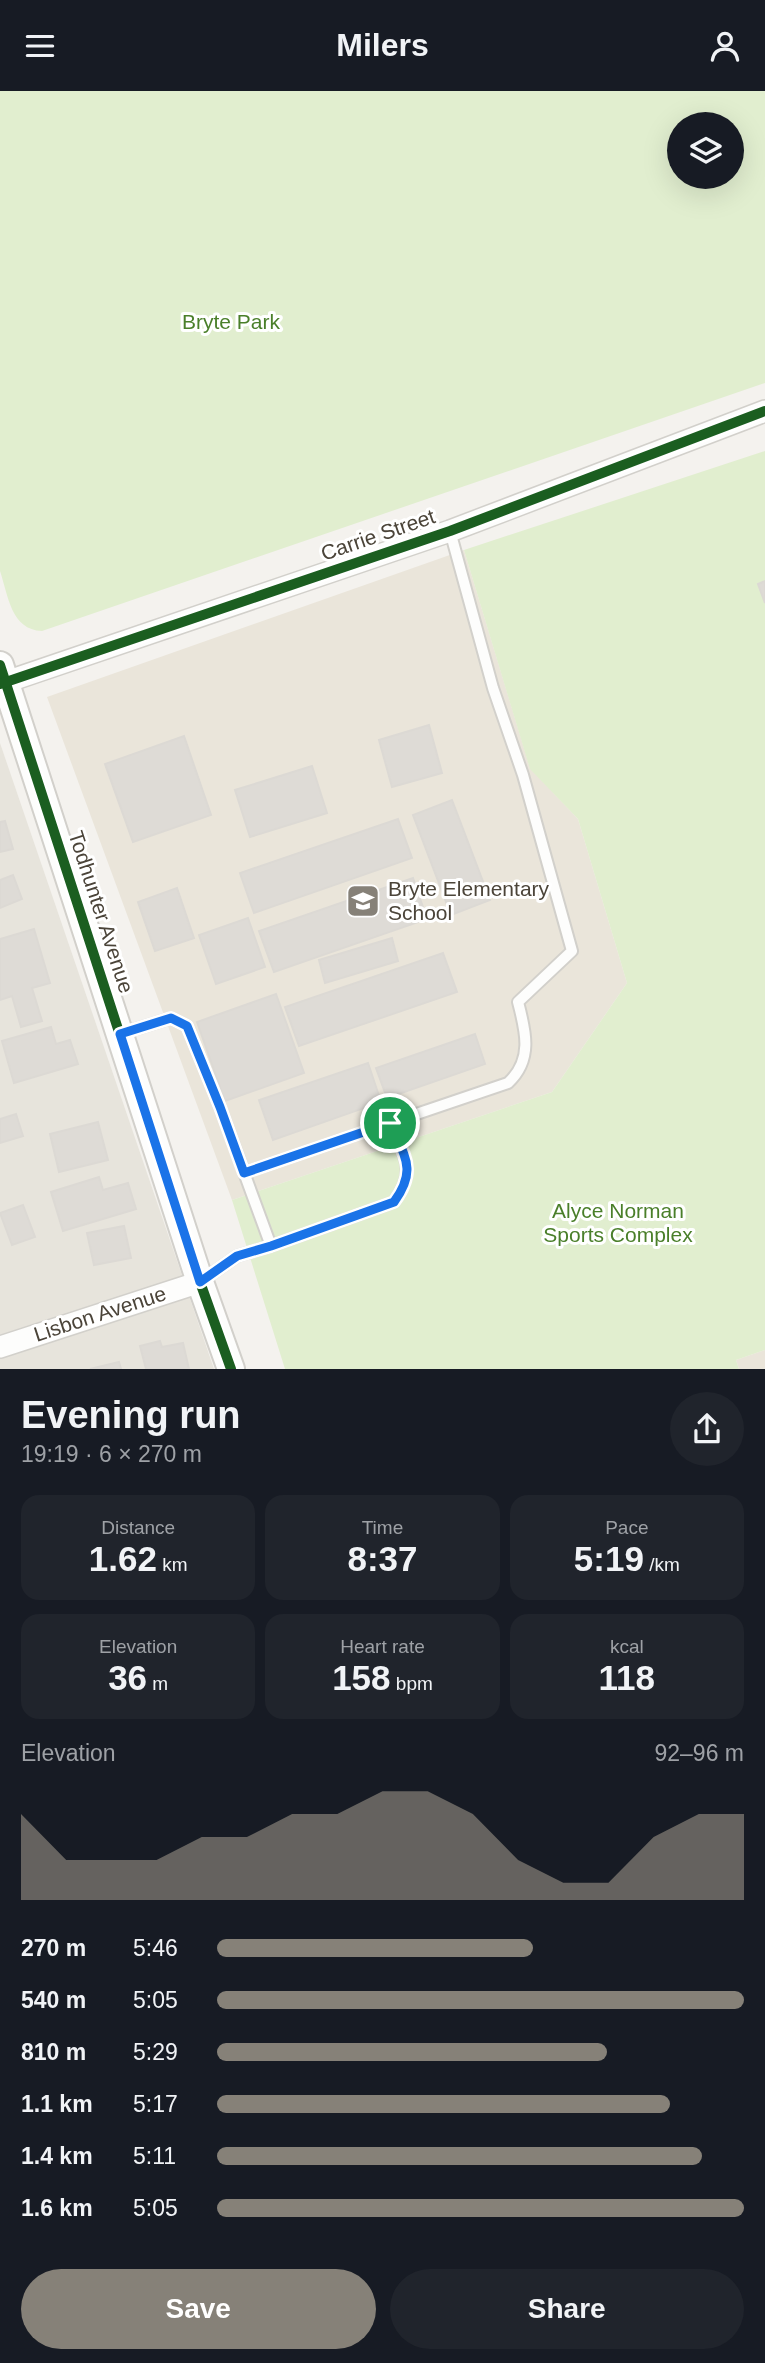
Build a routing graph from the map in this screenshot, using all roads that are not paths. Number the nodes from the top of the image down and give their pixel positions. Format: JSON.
{"nodes":[{"id":1,"x":765,"y":411,"type":"edge"},
{"id":2,"x":450,"y":531,"type":"junction"},
{"id":3,"x":2,"y":677,"type":"edge"},
{"id":4,"x":120,"y":1034,"type":"junction"},
{"id":5,"x":390,"y":1123,"type":"junction"},
{"id":6,"x":244,"y":1173,"type":"junction"},
{"id":7,"x":271,"y":1246,"type":"junction"},
{"id":8,"x":200,"y":1282,"type":"junction"},
{"id":9,"x":0,"y":1347,"type":"edge"},
{"id":10,"x":231,"y":1369,"type":"edge"}],
"edges":[{"from":1,"to":2,"type":"street","name":"Carrie Street"},
{"from":2,"to":3,"type":"street","name":"Carrie Street"},
{"from":2,"to":5,"type":"lane"},
{"from":3,"to":4,"type":"street","name":"Todhunter Avenue"},
{"from":4,"to":6,"type":"lane"},
{"from":4,"to":8,"type":"street","name":"Todhunter Avenue"},
{"from":5,"to":6,"type":"lane"},
{"from":5,"to":7,"type":"lane"},
{"from":6,"to":7,"type":"lane"},
{"from":7,"to":8,"type":"lane"},
{"from":8,"to":9,"type":"street","name":"Lisbon Avenue"},
{"from":8,"to":10,"type":"street","name":"Todhunter Avenue"}]}
